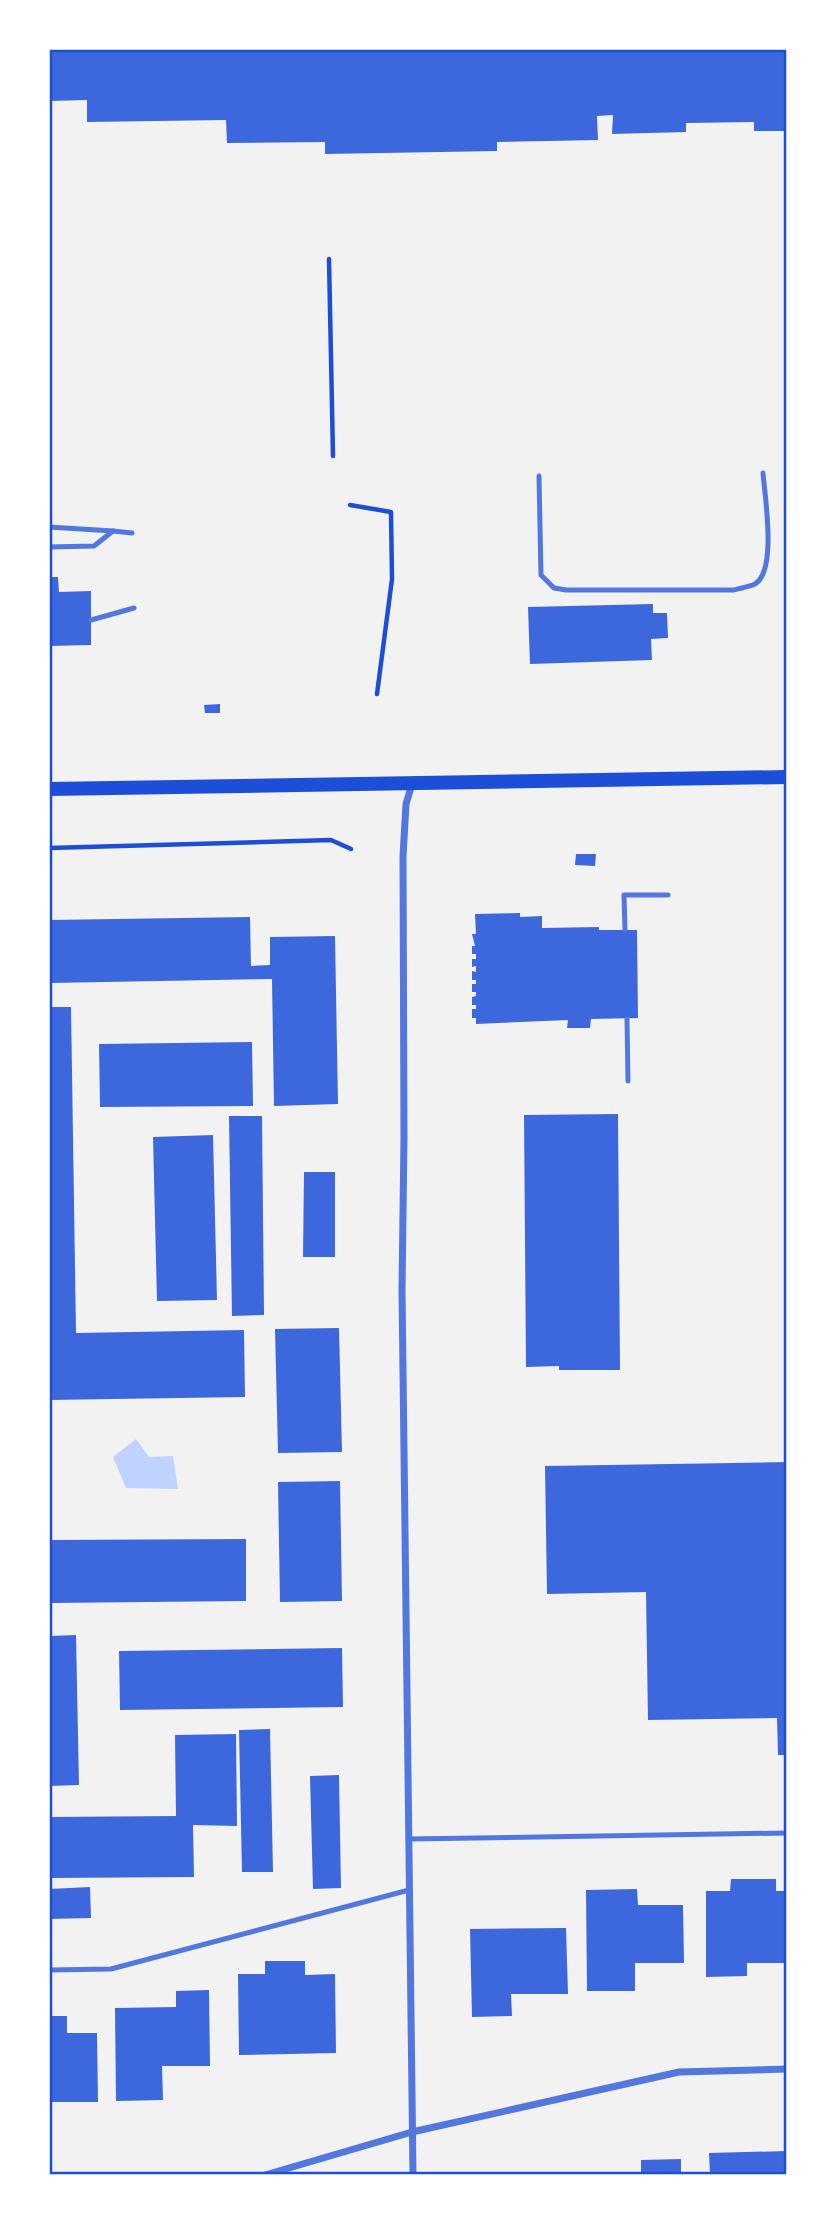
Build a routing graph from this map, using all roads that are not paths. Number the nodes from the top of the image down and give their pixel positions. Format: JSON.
{"nodes":[{"id":1,"x":763,"y":473,"type":"dead end"},
{"id":2,"x":539,"y":475,"type":"dead end"},
{"id":3,"x":49,"y":527,"type":"edge"},
{"id":4,"x":113,"y":531,"type":"junction"},
{"id":5,"x":132,"y":533,"type":"dead end"},
{"id":6,"x":49,"y":547,"type":"edge"},
{"id":7,"x":134,"y":608,"type":"dead end"},
{"id":8,"x":91,"y":620,"type":"dead end"},
{"id":9,"x":787,"y":777,"type":"edge"},
{"id":10,"x":412,"y":782,"type":"junction"},
{"id":11,"x":49,"y":789,"type":"edge"},
{"id":12,"x":668,"y":895,"type":"dead end"},
{"id":13,"x":625,"y":930,"type":"dead end"},
{"id":14,"x":626,"y":1019,"type":"dead end"},
{"id":15,"x":628,"y":1081,"type":"dead end"},
{"id":16,"x":787,"y":1833,"type":"edge"},
{"id":17,"x":408,"y":1839,"type":"junction"},
{"id":18,"x":409,"y":1890,"type":"junction"},
{"id":19,"x":49,"y":1970,"type":"edge"},
{"id":20,"x":787,"y":2069,"type":"edge"},
{"id":21,"x":412,"y":2132,"type":"junction"},
{"id":22,"x":265,"y":2175,"type":"edge"},
{"id":23,"x":414,"y":2175,"type":"edge"}],
"edges":[{"from":1,"to":2,"type":"lane"},
{"from":3,"to":4,"type":"lane"},
{"from":4,"to":5,"type":"lane"},
{"from":4,"to":6,"type":"lane"},
{"from":7,"to":8,"type":"lane"},
{"from":9,"to":10,"type":"main road"},
{"from":10,"to":11,"type":"main road"},
{"from":10,"to":17,"type":"street"},
{"from":12,"to":13,"type":"lane"},
{"from":14,"to":15,"type":"lane"},
{"from":16,"to":17,"type":"lane"},
{"from":17,"to":18,"type":"street"},
{"from":18,"to":19,"type":"lane"},
{"from":18,"to":21,"type":"street"},
{"from":20,"to":21,"type":"street"},
{"from":21,"to":22,"type":"street"},
{"from":21,"to":23,"type":"street"}]}
